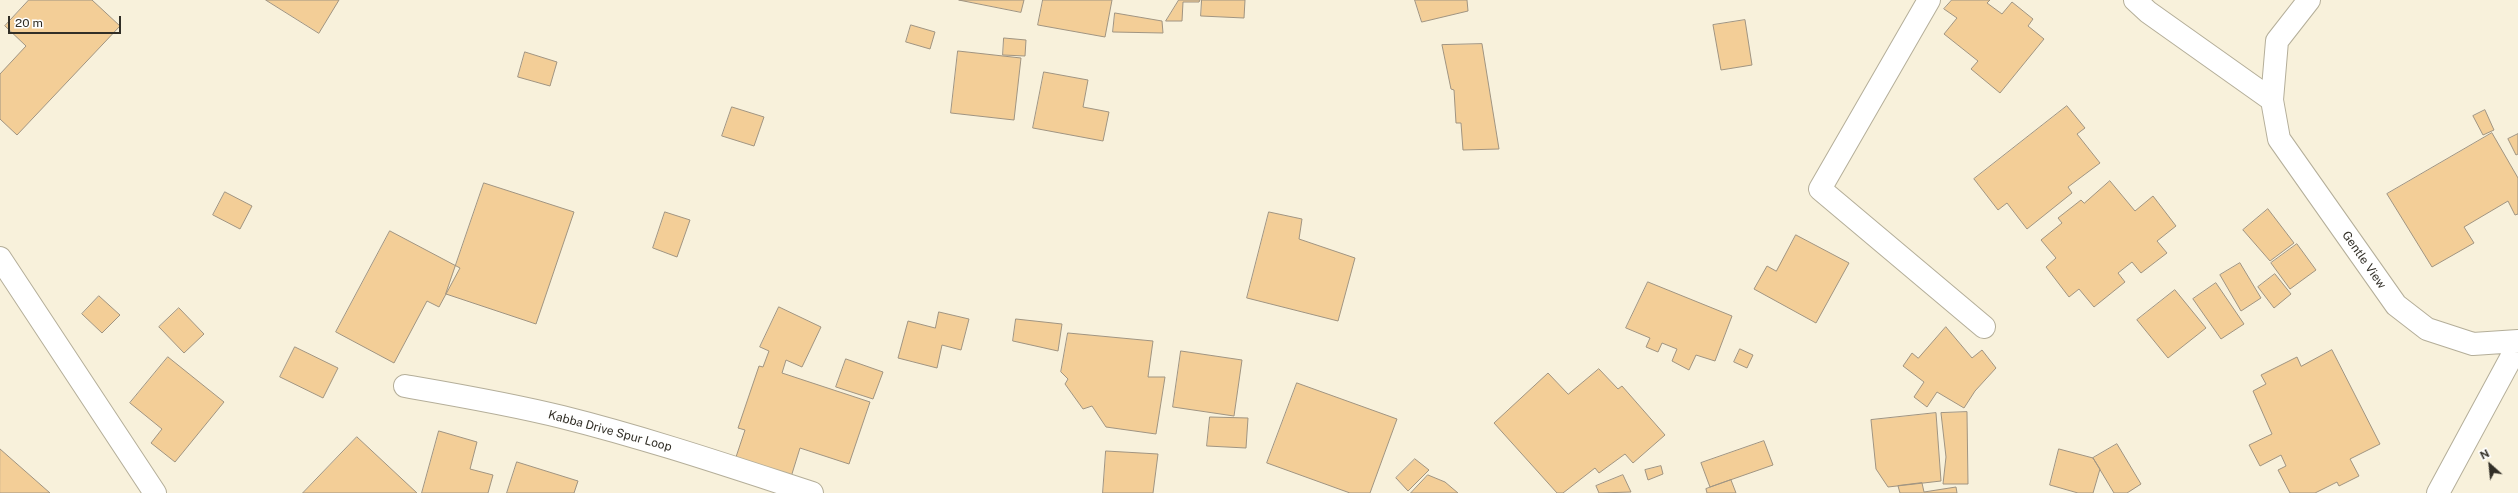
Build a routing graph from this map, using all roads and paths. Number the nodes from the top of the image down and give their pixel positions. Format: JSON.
{"nodes":[{"id":1,"x":1929,"y":0,"type":"edge"},
{"id":2,"x":2135,"y":0,"type":"edge"},
{"id":3,"x":2309,"y":0,"type":"edge"},
{"id":4,"x":2272,"y":100,"type":"junction"},
{"id":5,"x":0,"y":258,"type":"edge"},
{"id":6,"x":1984,"y":327,"type":"dead end"},
{"id":7,"x":2518,"y":341,"type":"edge"},
{"id":8,"x":2518,"y":345,"type":"edge"},
{"id":9,"x":404,"y":386,"type":"dead end"},
{"id":10,"x":155,"y":493,"type":"edge"},
{"id":11,"x":812,"y":493,"type":"edge"},
{"id":12,"x":2438,"y":493,"type":"edge"}],
"edges":[{"from":1,"to":6,"type":"street"},
{"from":2,"to":4,"type":"street"},
{"from":3,"to":4,"type":"street","name":"Gentle View"},
{"from":4,"to":7,"type":"street","name":"Gentle View"},
{"from":5,"to":10,"type":"street"},
{"from":8,"to":12,"type":"street"},
{"from":9,"to":11,"type":"street","name":"Kabba Drive Spur Loop"}]}
